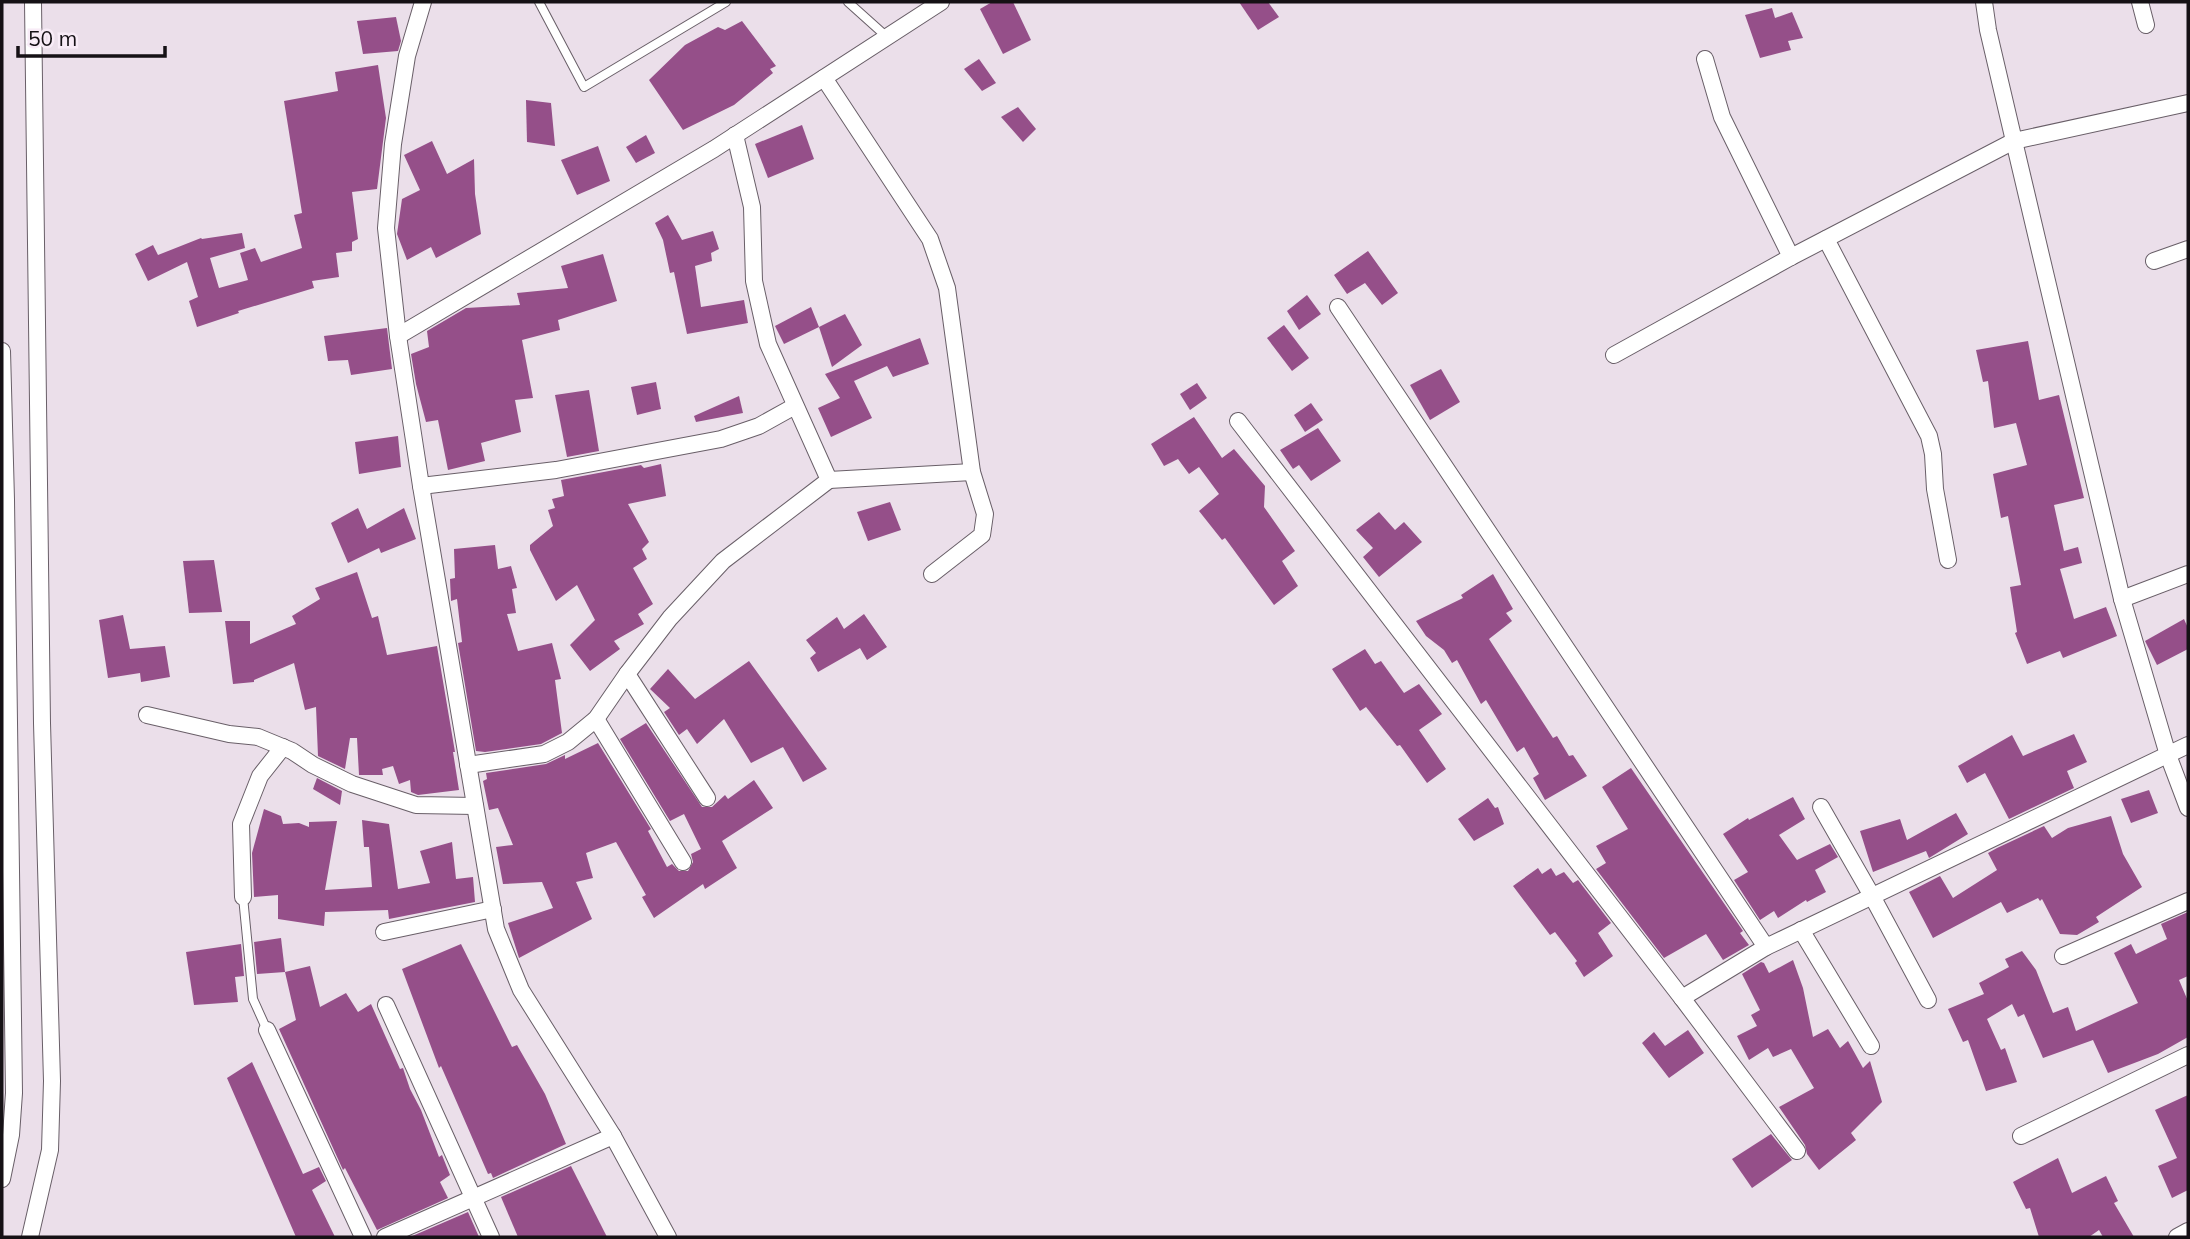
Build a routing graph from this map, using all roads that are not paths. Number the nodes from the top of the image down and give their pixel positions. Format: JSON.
{"nodes":[{"id":1,"x":33,"y":2,"type":"edge"},
{"id":2,"x":423,"y":2,"type":"edge"},
{"id":3,"x":539,"y":2,"type":"edge"},
{"id":4,"x":726,"y":2,"type":"edge"},
{"id":5,"x":848,"y":2,"type":"edge"},
{"id":6,"x":941,"y":2,"type":"edge"},
{"id":7,"x":1984,"y":2,"type":"edge"},
{"id":8,"x":2140,"y":2,"type":"edge"},
{"id":9,"x":2146,"y":24,"type":"dead end"},
{"id":10,"x":887,"y":37,"type":"junction"},
{"id":11,"x":1705,"y":59,"type":"dead end"},
{"id":12,"x":824,"y":78,"type":"junction"},
{"id":13,"x":2188,"y":103,"type":"edge"},
{"id":14,"x":736,"y":135,"type":"junction"},
{"id":15,"x":2014,"y":141,"type":"junction"},
{"id":16,"x":1826,"y":239,"type":"junction"},
{"id":17,"x":2188,"y":250,"type":"edge"},
{"id":18,"x":1791,"y":257,"type":"junction"},
{"id":19,"x":2154,"y":261,"type":"dead end"},
{"id":20,"x":1338,"y":307,"type":"dead end"},
{"id":21,"x":398,"y":336,"type":"junction"},
{"id":22,"x":2,"y":351,"type":"edge"},
{"id":23,"x":1614,"y":355,"type":"dead end"},
{"id":24,"x":795,"y":406,"type":"junction"},
{"id":25,"x":1237,"y":422,"type":"dead end"},
{"id":26,"x":972,"y":472,"type":"junction"},
{"id":27,"x":828,"y":481,"type":"junction"},
{"id":28,"x":421,"y":486,"type":"junction"},
{"id":29,"x":1948,"y":560,"type":"dead end"},
{"id":30,"x":932,"y":573,"type":"dead end"},
{"id":31,"x":2188,"y":574,"type":"edge"},
{"id":32,"x":2122,"y":599,"type":"junction"},
{"id":33,"x":627,"y":674,"type":"junction"},
{"id":34,"x":148,"y":715,"type":"dead end"},
{"id":35,"x":596,"y":719,"type":"junction"},
{"id":36,"x":2188,"y":745,"type":"edge"},
{"id":37,"x":283,"y":747,"type":"junction"},
{"id":38,"x":2168,"y":755,"type":"junction"},
{"id":39,"x":468,"y":765,"type":"junction"},
{"id":40,"x":707,"y":798,"type":"dead end"},
{"id":41,"x":475,"y":806,"type":"junction"},
{"id":42,"x":1821,"y":807,"type":"dead end"},
{"id":43,"x":2188,"y":808,"type":"edge"},
{"id":44,"x":683,"y":862,"type":"dead end"},
{"id":45,"x":1872,"y":896,"type":"junction"},
{"id":46,"x":243,"y":897,"type":"joint"},
{"id":47,"x":2188,"y":901,"type":"edge"},
{"id":48,"x":493,"y":909,"type":"junction"},
{"id":49,"x":1801,"y":930,"type":"junction"},
{"id":50,"x":384,"y":932,"type":"dead end"},
{"id":51,"x":1766,"y":947,"type":"junction"},
{"id":52,"x":2063,"y":956,"type":"dead end"},
{"id":53,"x":1682,"y":998,"type":"junction"},
{"id":54,"x":1927,"y":1000,"type":"dead end"},
{"id":55,"x":386,"y":1005,"type":"dead end"},
{"id":56,"x":267,"y":1030,"type":"joint"},
{"id":57,"x":1871,"y":1046,"type":"dead end"},
{"id":58,"x":2188,"y":1055,"type":"edge"},
{"id":59,"x":613,"y":1136,"type":"junction"},
{"id":60,"x":2021,"y":1136,"type":"dead end"},
{"id":61,"x":1797,"y":1151,"type":"dead end"},
{"id":62,"x":2,"y":1179,"type":"edge"},
{"id":63,"x":474,"y":1198,"type":"junction"},
{"id":64,"x":2188,"y":1231,"type":"edge"},
{"id":65,"x":30,"y":1237,"type":"edge"},
{"id":66,"x":363,"y":1237,"type":"edge"},
{"id":67,"x":385,"y":1237,"type":"edge"},
{"id":68,"x":491,"y":1237,"type":"edge"},
{"id":69,"x":668,"y":1237,"type":"edge"},
{"id":70,"x":2176,"y":1237,"type":"edge"}],
"edges":[{"from":1,"to":65,"type":"street"},
{"from":2,"to":21,"type":"street"},
{"from":3,"to":4,"type":"lane"},
{"from":5,"to":10,"type":"lane"},
{"from":6,"to":10,"type":"street"},
{"from":7,"to":15,"type":"street"},
{"from":8,"to":9,"type":"street"},
{"from":10,"to":12,"type":"street"},
{"from":11,"to":18,"type":"street"},
{"from":12,"to":14,"type":"street"},
{"from":12,"to":26,"type":"street"},
{"from":13,"to":15,"type":"street"},
{"from":14,"to":21,"type":"street"},
{"from":14,"to":24,"type":"street"},
{"from":15,"to":16,"type":"street"},
{"from":15,"to":32,"type":"street"},
{"from":16,"to":18,"type":"street"},
{"from":16,"to":29,"type":"street"},
{"from":17,"to":19,"type":"street"},
{"from":18,"to":23,"type":"street"},
{"from":20,"to":51,"type":"street"},
{"from":21,"to":28,"type":"street"},
{"from":22,"to":62,"type":"street"},
{"from":24,"to":27,"type":"street"},
{"from":24,"to":28,"type":"street"},
{"from":25,"to":53,"type":"street"},
{"from":26,"to":27,"type":"street"},
{"from":26,"to":30,"type":"street"},
{"from":27,"to":33,"type":"street"},
{"from":28,"to":39,"type":"street"},
{"from":31,"to":32,"type":"street"},
{"from":32,"to":38,"type":"street"},
{"from":33,"to":35,"type":"street"},
{"from":33,"to":40,"type":"street"},
{"from":34,"to":37,"type":"street"},
{"from":35,"to":39,"type":"street"},
{"from":35,"to":44,"type":"street"},
{"from":36,"to":38,"type":"street"},
{"from":37,"to":41,"type":"street"},
{"from":37,"to":46,"type":"street"},
{"from":38,"to":43,"type":"street"},
{"from":38,"to":45,"type":"street"},
{"from":39,"to":41,"type":"street"},
{"from":41,"to":48,"type":"street"},
{"from":42,"to":45,"type":"street"},
{"from":45,"to":49,"type":"street"},
{"from":45,"to":54,"type":"street"},
{"from":46,"to":56,"type":"lane"},
{"from":47,"to":52,"type":"street"},
{"from":48,"to":50,"type":"street"},
{"from":48,"to":59,"type":"street"},
{"from":49,"to":51,"type":"street"},
{"from":49,"to":57,"type":"street"},
{"from":51,"to":53,"type":"street"},
{"from":53,"to":61,"type":"street"},
{"from":55,"to":63,"type":"street"},
{"from":56,"to":66,"type":"street"},
{"from":58,"to":60,"type":"street"},
{"from":59,"to":63,"type":"street"},
{"from":59,"to":69,"type":"street"},
{"from":63,"to":67,"type":"street"},
{"from":63,"to":68,"type":"street"},
{"from":64,"to":70,"type":"street"}]}
